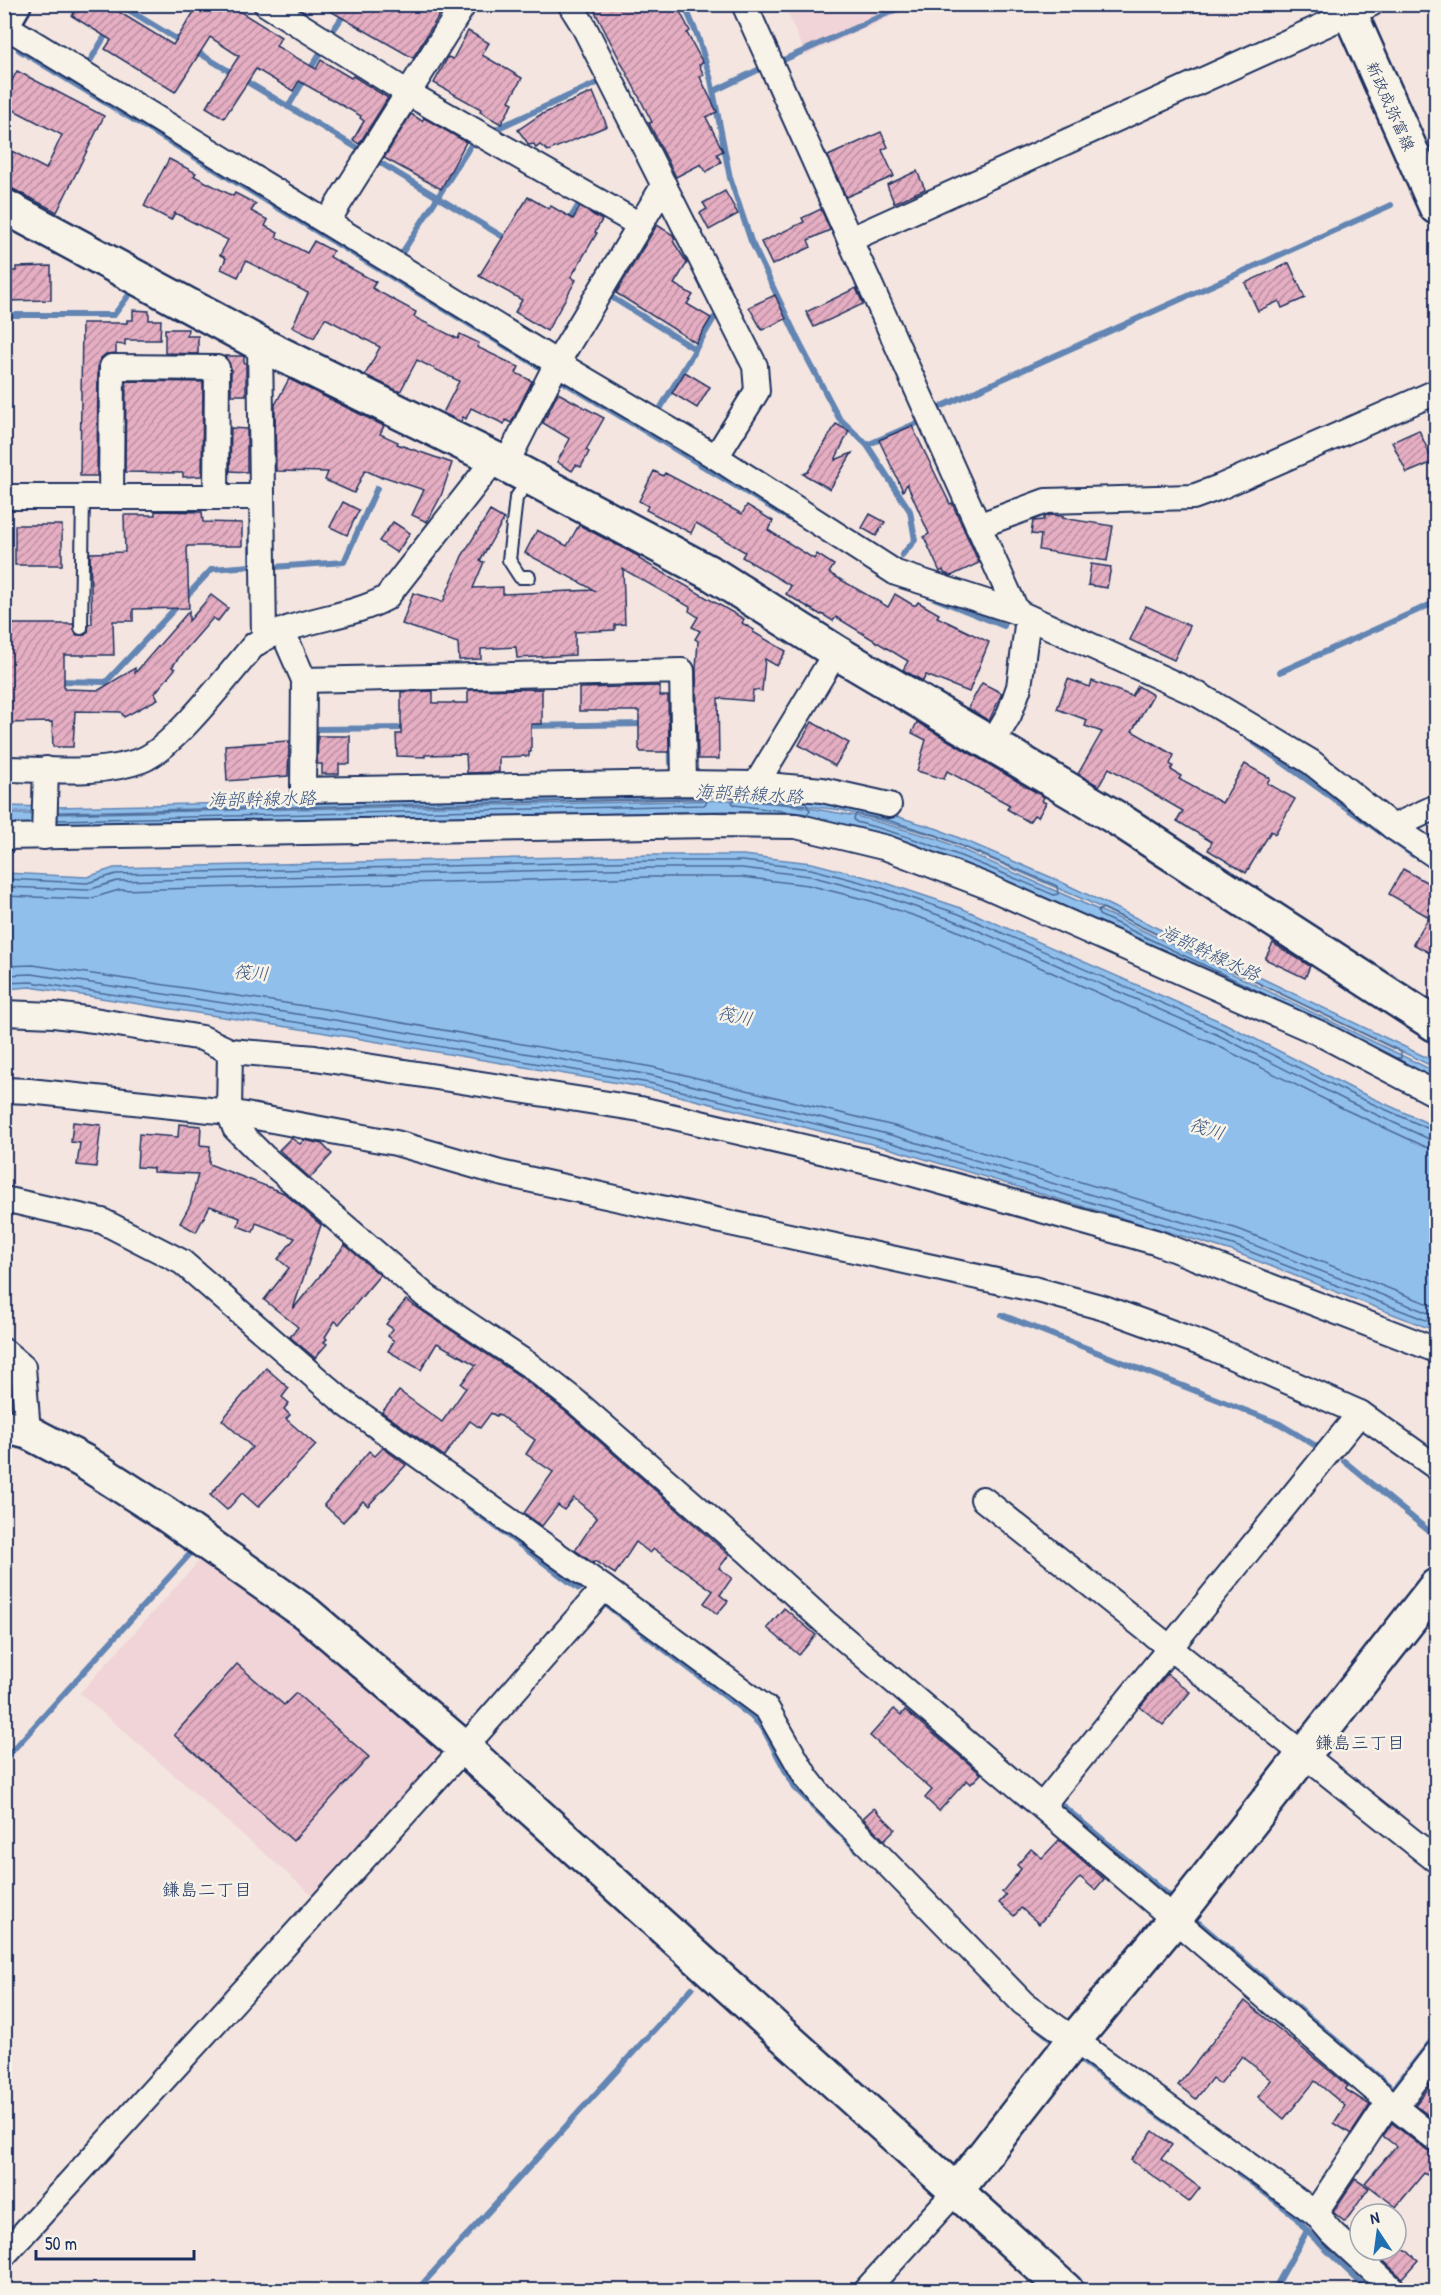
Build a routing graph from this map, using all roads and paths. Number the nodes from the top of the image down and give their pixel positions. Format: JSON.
{"nodes":[{"id":1,"x":14,"y":4,"type":"edge"},
{"id":2,"x":266,"y":4,"type":"edge"},
{"id":3,"x":464,"y":4,"type":"edge"},
{"id":4,"x":570,"y":4,"type":"edge"},
{"id":5,"x":744,"y":4,"type":"edge"},
{"id":6,"x":1355,"y":8,"type":"edge"},
{"id":7,"x":4,"y":23,"type":"edge"},
{"id":8,"x":408,"y":93,"type":"junction"},
{"id":9,"x":663,"y":185,"type":"junction"},
{"id":10,"x":4,"y":206,"type":"edge"},
{"id":11,"x":1437,"y":207,"type":"edge"},
{"id":12,"x":327,"y":222,"type":"junction"},
{"id":13,"x":639,"y":225,"type":"junction"},
{"id":14,"x":851,"y":239,"type":"junction"},
{"id":15,"x":260,"y":344,"type":"junction"},
{"id":16,"x":553,"y":371,"type":"junction"},
{"id":17,"x":1437,"y":392,"type":"edge"},
{"id":18,"x":716,"y":457,"type":"junction"},
{"id":19,"x":511,"y":467,"type":"junction"},
{"id":20,"x":4,"y":497,"type":"edge"},
{"id":21,"x":83,"y":497,"type":"junction"},
{"id":22,"x":111,"y":497,"type":"junction"},
{"id":23,"x":216,"y":497,"type":"junction"},
{"id":24,"x":262,"y":497,"type":"junction"},
{"id":25,"x":978,"y":526,"type":"junction"},
{"id":26,"x":529,"y":577,"type":"dead end"},
{"id":27,"x":1023,"y":615,"type":"junction"},
{"id":28,"x":81,"y":628,"type":"dead end"},
{"id":29,"x":273,"y":635,"type":"junction"},
{"id":30,"x":837,"y":652,"type":"junction"},
{"id":31,"x":304,"y":680,"type":"junction"},
{"id":32,"x":992,"y":744,"type":"junction"},
{"id":33,"x":4,"y":769,"type":"edge"},
{"id":34,"x":45,"y":769,"type":"junction"},
{"id":35,"x":684,"y":783,"type":"junction"},
{"id":36,"x":756,"y":784,"type":"junction"},
{"id":37,"x":889,"y":805,"type":"dead end"},
{"id":38,"x":1437,"y":807,"type":"edge"},
{"id":39,"x":1393,"y":827,"type":"junction"},
{"id":40,"x":44,"y":833,"type":"junction"},
{"id":41,"x":4,"y":837,"type":"edge"},
{"id":42,"x":1437,"y":856,"type":"edge"},
{"id":43,"x":4,"y":1013,"type":"edge"},
{"id":44,"x":1437,"y":1025,"type":"edge"},
{"id":45,"x":230,"y":1051,"type":"junction"},
{"id":46,"x":4,"y":1090,"type":"edge"},
{"id":47,"x":1437,"y":1094,"type":"edge"},
{"id":48,"x":229,"y":1112,"type":"junction"},
{"id":49,"x":4,"y":1199,"type":"edge"},
{"id":50,"x":1437,"y":1350,"type":"edge"},
{"id":51,"x":4,"y":1351,"type":"edge"},
{"id":52,"x":1360,"y":1413,"type":"junction"},
{"id":53,"x":16,"y":1429,"type":"edge"},
{"id":54,"x":1437,"y":1467,"type":"edge"},
{"id":55,"x":983,"y":1499,"type":"dead end"},
{"id":56,"x":1437,"y":1587,"type":"edge"},
{"id":57,"x":604,"y":1588,"type":"junction"},
{"id":58,"x":1170,"y":1647,"type":"junction"},
{"id":59,"x":464,"y":1748,"type":"junction"},
{"id":60,"x":1305,"y":1754,"type":"junction"},
{"id":61,"x":1042,"y":1806,"type":"junction"},
{"id":62,"x":1437,"y":1860,"type":"edge"},
{"id":63,"x":1174,"y":1920,"type":"junction"},
{"id":64,"x":1075,"y":2039,"type":"junction"},
{"id":65,"x":1437,"y":2054,"type":"edge"},
{"id":66,"x":1392,"y":2105,"type":"junction"},
{"id":67,"x":1437,"y":2140,"type":"edge"},
{"id":68,"x":956,"y":2191,"type":"junction"},
{"id":69,"x":1315,"y":2213,"type":"junction"},
{"id":70,"x":4,"y":2255,"type":"edge"},
{"id":71,"x":866,"y":2290,"type":"edge"},
{"id":72,"x":1066,"y":2290,"type":"edge"},
{"id":73,"x":1394,"y":2290,"type":"edge"}],
"edges":[{"from":1,"to":7,"type":"street"},
{"from":2,"to":8,"type":"street"},
{"from":3,"to":8,"type":"street"},
{"from":4,"to":9,"type":"street"},
{"from":5,"to":14,"type":"street"},
{"from":6,"to":11,"type":"street","name":"新政成弥富線"},
{"from":6,"to":14,"type":"street"},
{"from":7,"to":12,"type":"street"},
{"from":8,"to":12,"type":"street"},
{"from":8,"to":13,"type":"street"},
{"from":9,"to":13,"type":"street"},
{"from":9,"to":18,"type":"street"},
{"from":10,"to":15,"type":"street"},
{"from":12,"to":16,"type":"street"},
{"from":13,"to":16,"type":"street"},
{"from":14,"to":25,"type":"street"},
{"from":15,"to":19,"type":"street"},
{"from":15,"to":24,"type":"street"},
{"from":16,"to":18,"type":"street"},
{"from":16,"to":19,"type":"street"},
{"from":17,"to":25,"type":"street"},
{"from":18,"to":27,"type":"street"},
{"from":19,"to":26,"type":"lane"},
{"from":19,"to":29,"type":"street"},
{"from":19,"to":30,"type":"street"},
{"from":20,"to":21,"type":"street"},
{"from":21,"to":22,"type":"street"},
{"from":21,"to":28,"type":"lane"},
{"from":22,"to":23,"type":"street"},
{"from":22,"to":23,"type":"street"},
{"from":23,"to":24,"type":"street"},
{"from":24,"to":29,"type":"street"},
{"from":25,"to":27,"type":"street"},
{"from":27,"to":32,"type":"street"},
{"from":27,"to":39,"type":"street"},
{"from":29,"to":31,"type":"street"},
{"from":29,"to":34,"type":"street"},
{"from":30,"to":32,"type":"street"},
{"from":30,"to":36,"type":"street"},
{"from":31,"to":35,"type":"street"},
{"from":31,"to":35,"type":"street"},
{"from":32,"to":44,"type":"street"},
{"from":33,"to":34,"type":"street"},
{"from":34,"to":40,"type":"street"},
{"from":35,"to":36,"type":"street"},
{"from":36,"to":37,"type":"street"},
{"from":38,"to":39,"type":"street"},
{"from":39,"to":42,"type":"street"},
{"from":40,"to":41,"type":"street"},
{"from":40,"to":47,"type":"street"},
{"from":43,"to":45,"type":"street"},
{"from":45,"to":48,"type":"street"},
{"from":45,"to":50,"type":"street"},
{"from":46,"to":48,"type":"street"},
{"from":48,"to":52,"type":"street"},
{"from":48,"to":61,"type":"street"},
{"from":49,"to":57,"type":"street"},
{"from":51,"to":53,"type":"street"},
{"from":52,"to":54,"type":"street"},
{"from":52,"to":58,"type":"street"},
{"from":53,"to":59,"type":"street"},
{"from":55,"to":58,"type":"street"},
{"from":56,"to":60,"type":"street"},
{"from":57,"to":59,"type":"street"},
{"from":57,"to":64,"type":"street"},
{"from":58,"to":60,"type":"street"},
{"from":58,"to":61,"type":"street"},
{"from":59,"to":68,"type":"street"},
{"from":59,"to":70,"type":"street"},
{"from":60,"to":62,"type":"street"},
{"from":60,"to":63,"type":"street"},
{"from":61,"to":63,"type":"street"},
{"from":63,"to":64,"type":"street"},
{"from":63,"to":66,"type":"street"},
{"from":64,"to":68,"type":"street"},
{"from":64,"to":69,"type":"street"},
{"from":65,"to":66,"type":"street"},
{"from":66,"to":67,"type":"street"},
{"from":66,"to":69,"type":"street"},
{"from":68,"to":71,"type":"street"},
{"from":68,"to":72,"type":"street"},
{"from":69,"to":73,"type":"street"}]}
